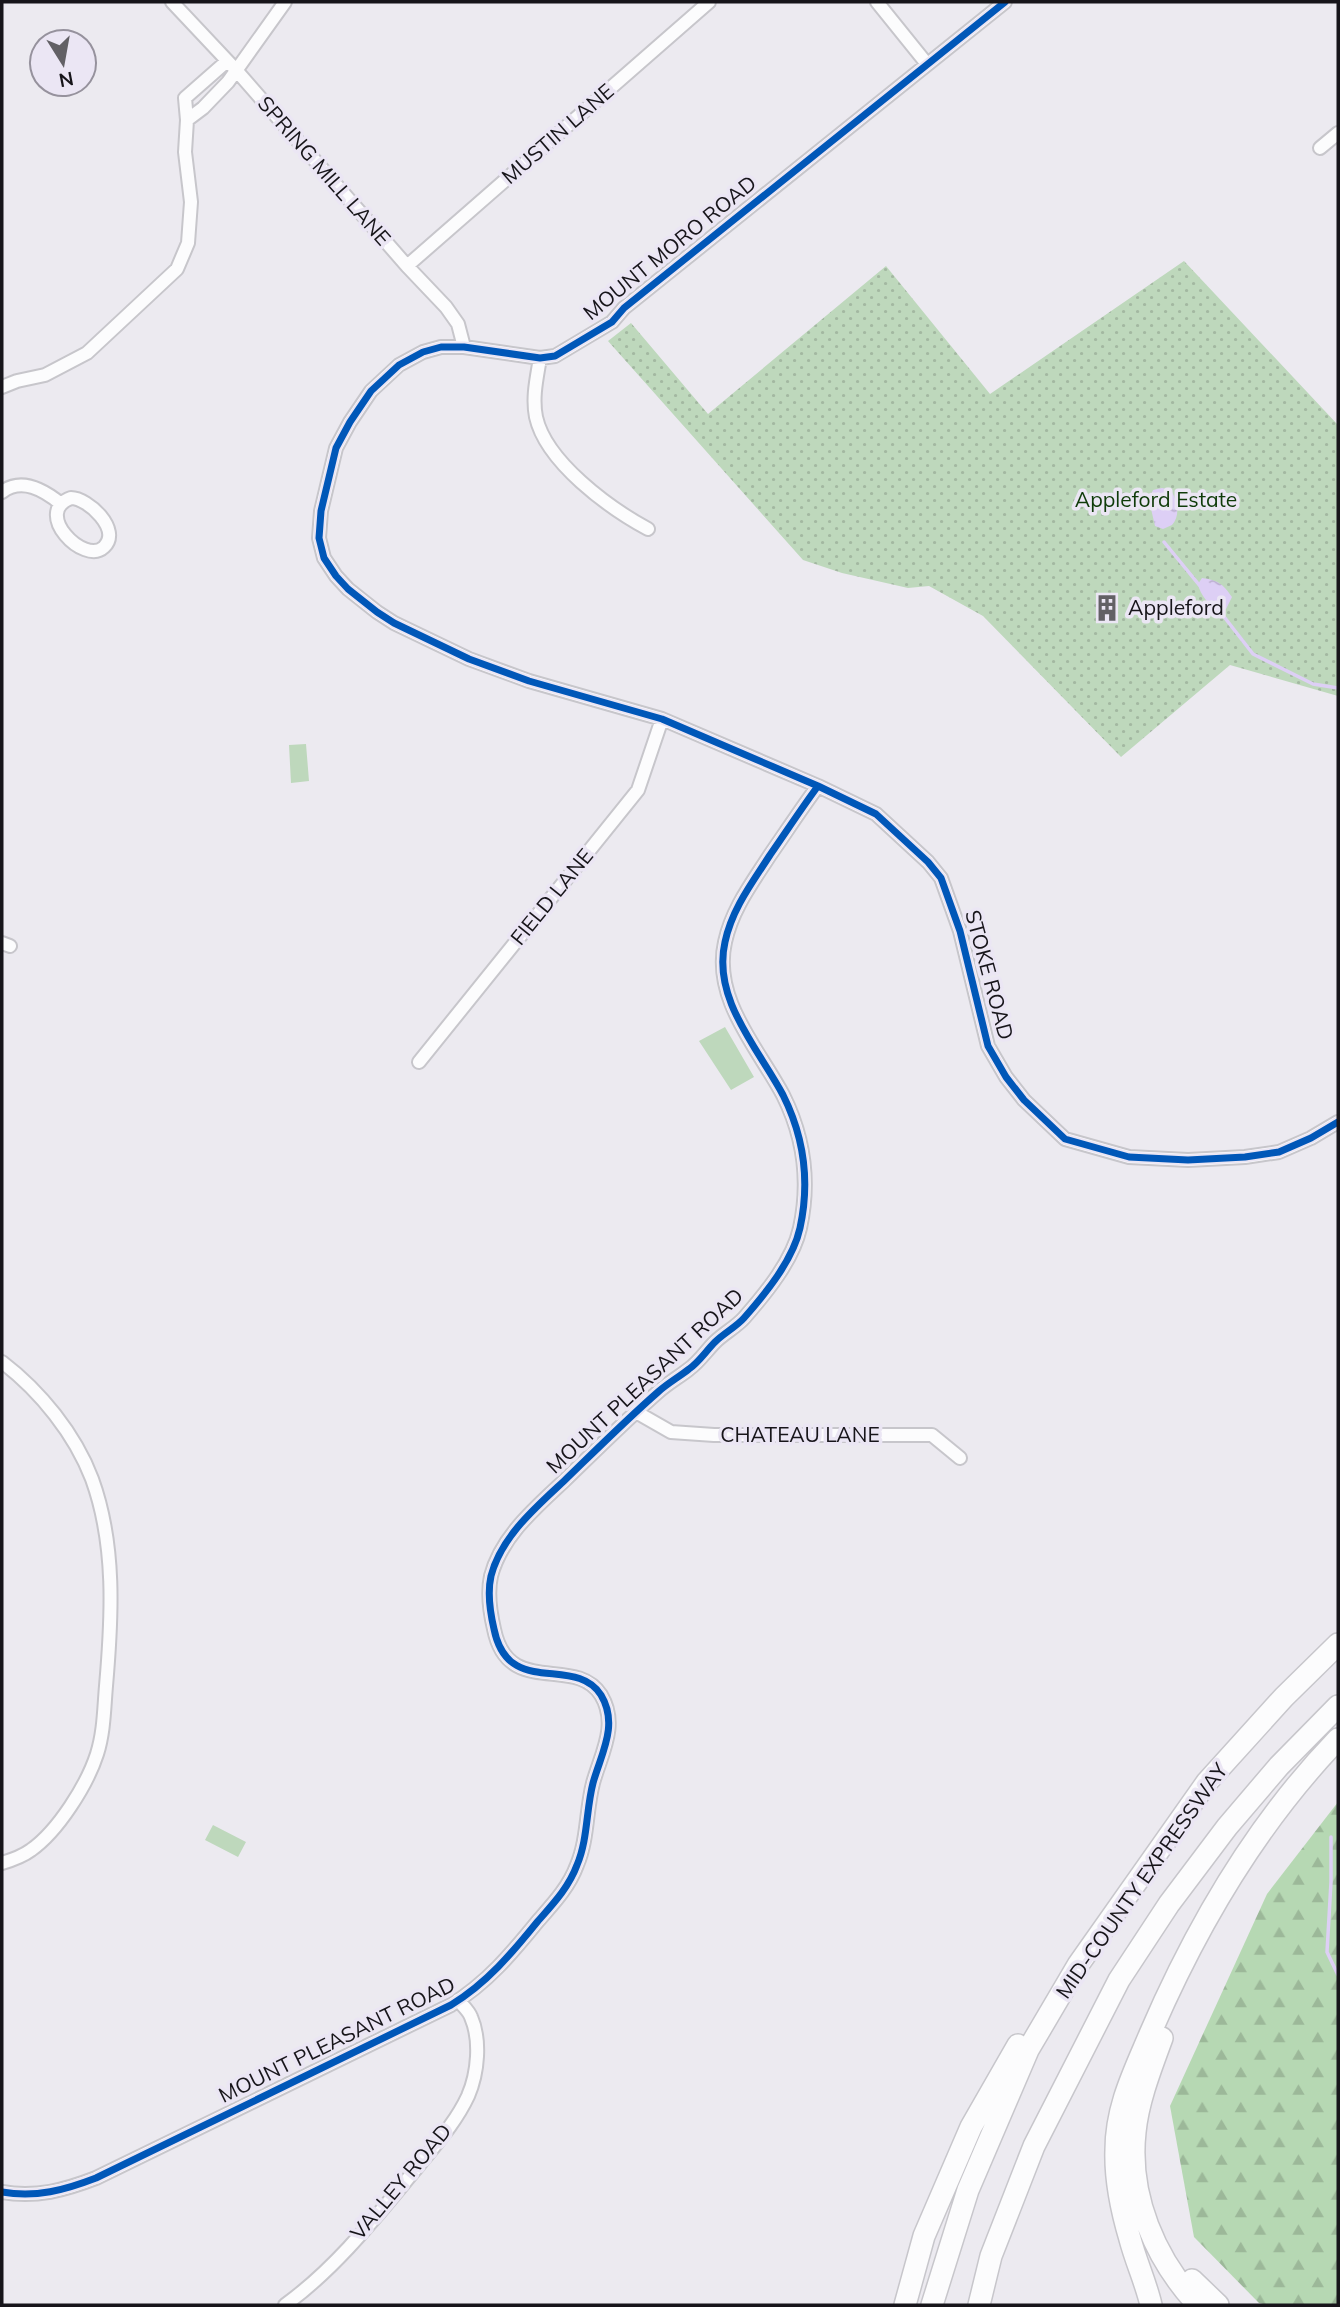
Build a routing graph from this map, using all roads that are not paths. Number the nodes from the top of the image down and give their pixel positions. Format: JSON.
{"nodes":[{"id":1,"x":173,"y":2,"type":"edge"},
{"id":2,"x":285,"y":2,"type":"edge"},
{"id":3,"x":709,"y":2,"type":"edge"},
{"id":4,"x":877,"y":2,"type":"edge"},
{"id":5,"x":1005,"y":2,"type":"edge"},
{"id":6,"x":927,"y":64,"type":"junction"},
{"id":7,"x":231,"y":66,"type":"junction"},
{"id":8,"x":187,"y":120,"type":"junction"},
{"id":9,"x":1338,"y":133,"type":"edge"},
{"id":10,"x":1320,"y":148,"type":"dead end"},
{"id":11,"x":407,"y":266,"type":"junction"},
{"id":12,"x":464,"y":347,"type":"junction"},
{"id":13,"x":540,"y":358,"type":"junction"},
{"id":14,"x":2,"y":387,"type":"edge"},
{"id":15,"x":2,"y":492,"type":"edge"},
{"id":16,"x":61,"y":503,"type":"junction"},
{"id":17,"x":648,"y":529,"type":"dead end"},
{"id":18,"x":662,"y":719,"type":"junction"},
{"id":19,"x":818,"y":786,"type":"junction"},
{"id":20,"x":419,"y":1062,"type":"dead end"},
{"id":21,"x":1338,"y":1122,"type":"edge"},
{"id":22,"x":2,"y":1362,"type":"edge"},
{"id":23,"x":636,"y":1412,"type":"junction"},
{"id":24,"x":960,"y":1458,"type":"dead end"},
{"id":25,"x":1338,"y":1644,"type":"edge"},
{"id":26,"x":1338,"y":1706,"type":"edge"},
{"id":27,"x":1338,"y":1739,"type":"edge"},
{"id":28,"x":1307,"y":1773,"type":"junction"},
{"id":29,"x":2,"y":1863,"type":"edge"},
{"id":30,"x":1077,"y":1965,"type":"junction"},
{"id":31,"x":458,"y":2000,"type":"junction"},
{"id":32,"x":1145,"y":2090,"type":"junction"},
{"id":33,"x":2,"y":2192,"type":"edge"},
{"id":34,"x":285,"y":2305,"type":"edge"},
{"id":35,"x":905,"y":2305,"type":"edge"},
{"id":36,"x":932,"y":2305,"type":"edge"},
{"id":37,"x":979,"y":2305,"type":"edge"},
{"id":38,"x":1151,"y":2305,"type":"edge"},
{"id":39,"x":1198,"y":2305,"type":"edge"},
{"id":40,"x":1218,"y":2305,"type":"edge"}],
"edges":[{"from":1,"to":7,"type":"street","name":"SPRING MILL LANE"},
{"from":2,"to":7,"type":"street"},
{"from":3,"to":11,"type":"street","name":"MUSTIN LANE"},
{"from":4,"to":6,"type":"street"},
{"from":5,"to":6,"type":"street","name":"MOUNT MORO ROAD"},
{"from":6,"to":13,"type":"street","name":"MOUNT MORO ROAD"},
{"from":7,"to":8,"type":"street"},
{"from":7,"to":8,"type":"street"},
{"from":7,"to":11,"type":"street","name":"SPRING MILL LANE"},
{"from":8,"to":14,"type":"street"},
{"from":9,"to":10,"type":"street"},
{"from":11,"to":12,"type":"street","name":"SPRING MILL LANE"},
{"from":12,"to":13,"type":"street","name":"MOUNT MORO ROAD"},
{"from":12,"to":18,"type":"street","name":"MOUNT MORO ROAD"},
{"from":13,"to":17,"type":"street"},
{"from":15,"to":16,"type":"street"},
{"from":16,"to":16,"type":"street"},
{"from":18,"to":19,"type":"street","name":"MOUNT MORO ROAD"},
{"from":18,"to":20,"type":"street","name":"FIELD LANE"},
{"from":19,"to":21,"type":"street","name":"STOKE ROAD"},
{"from":19,"to":23,"type":"street","name":"MOUNT PLEASANT ROAD"},
{"from":22,"to":29,"type":"street"},
{"from":23,"to":24,"type":"street","name":"CHATEAU LANE"},
{"from":23,"to":31,"type":"street","name":"MOUNT PLEASANT ROAD"},
{"from":25,"to":30,"type":"highway","name":"MID-COUNTY EXPRESSWAY"},
{"from":26,"to":37,"type":"highway","name":"MID-COUNTY EXPRESSWAY"},
{"from":27,"to":28,"type":"highway"},
{"from":28,"to":32,"type":"highway"},
{"from":28,"to":38,"type":"highway"},
{"from":30,"to":35,"type":"highway"},
{"from":30,"to":36,"type":"highway","name":"MID-COUNTY EXPRESSWAY"},
{"from":31,"to":33,"type":"street","name":"MOUNT PLEASANT ROAD"},
{"from":31,"to":34,"type":"street","name":"VALLEY ROAD"},
{"from":32,"to":39,"type":"highway"},
{"from":32,"to":40,"type":"highway"}]}
